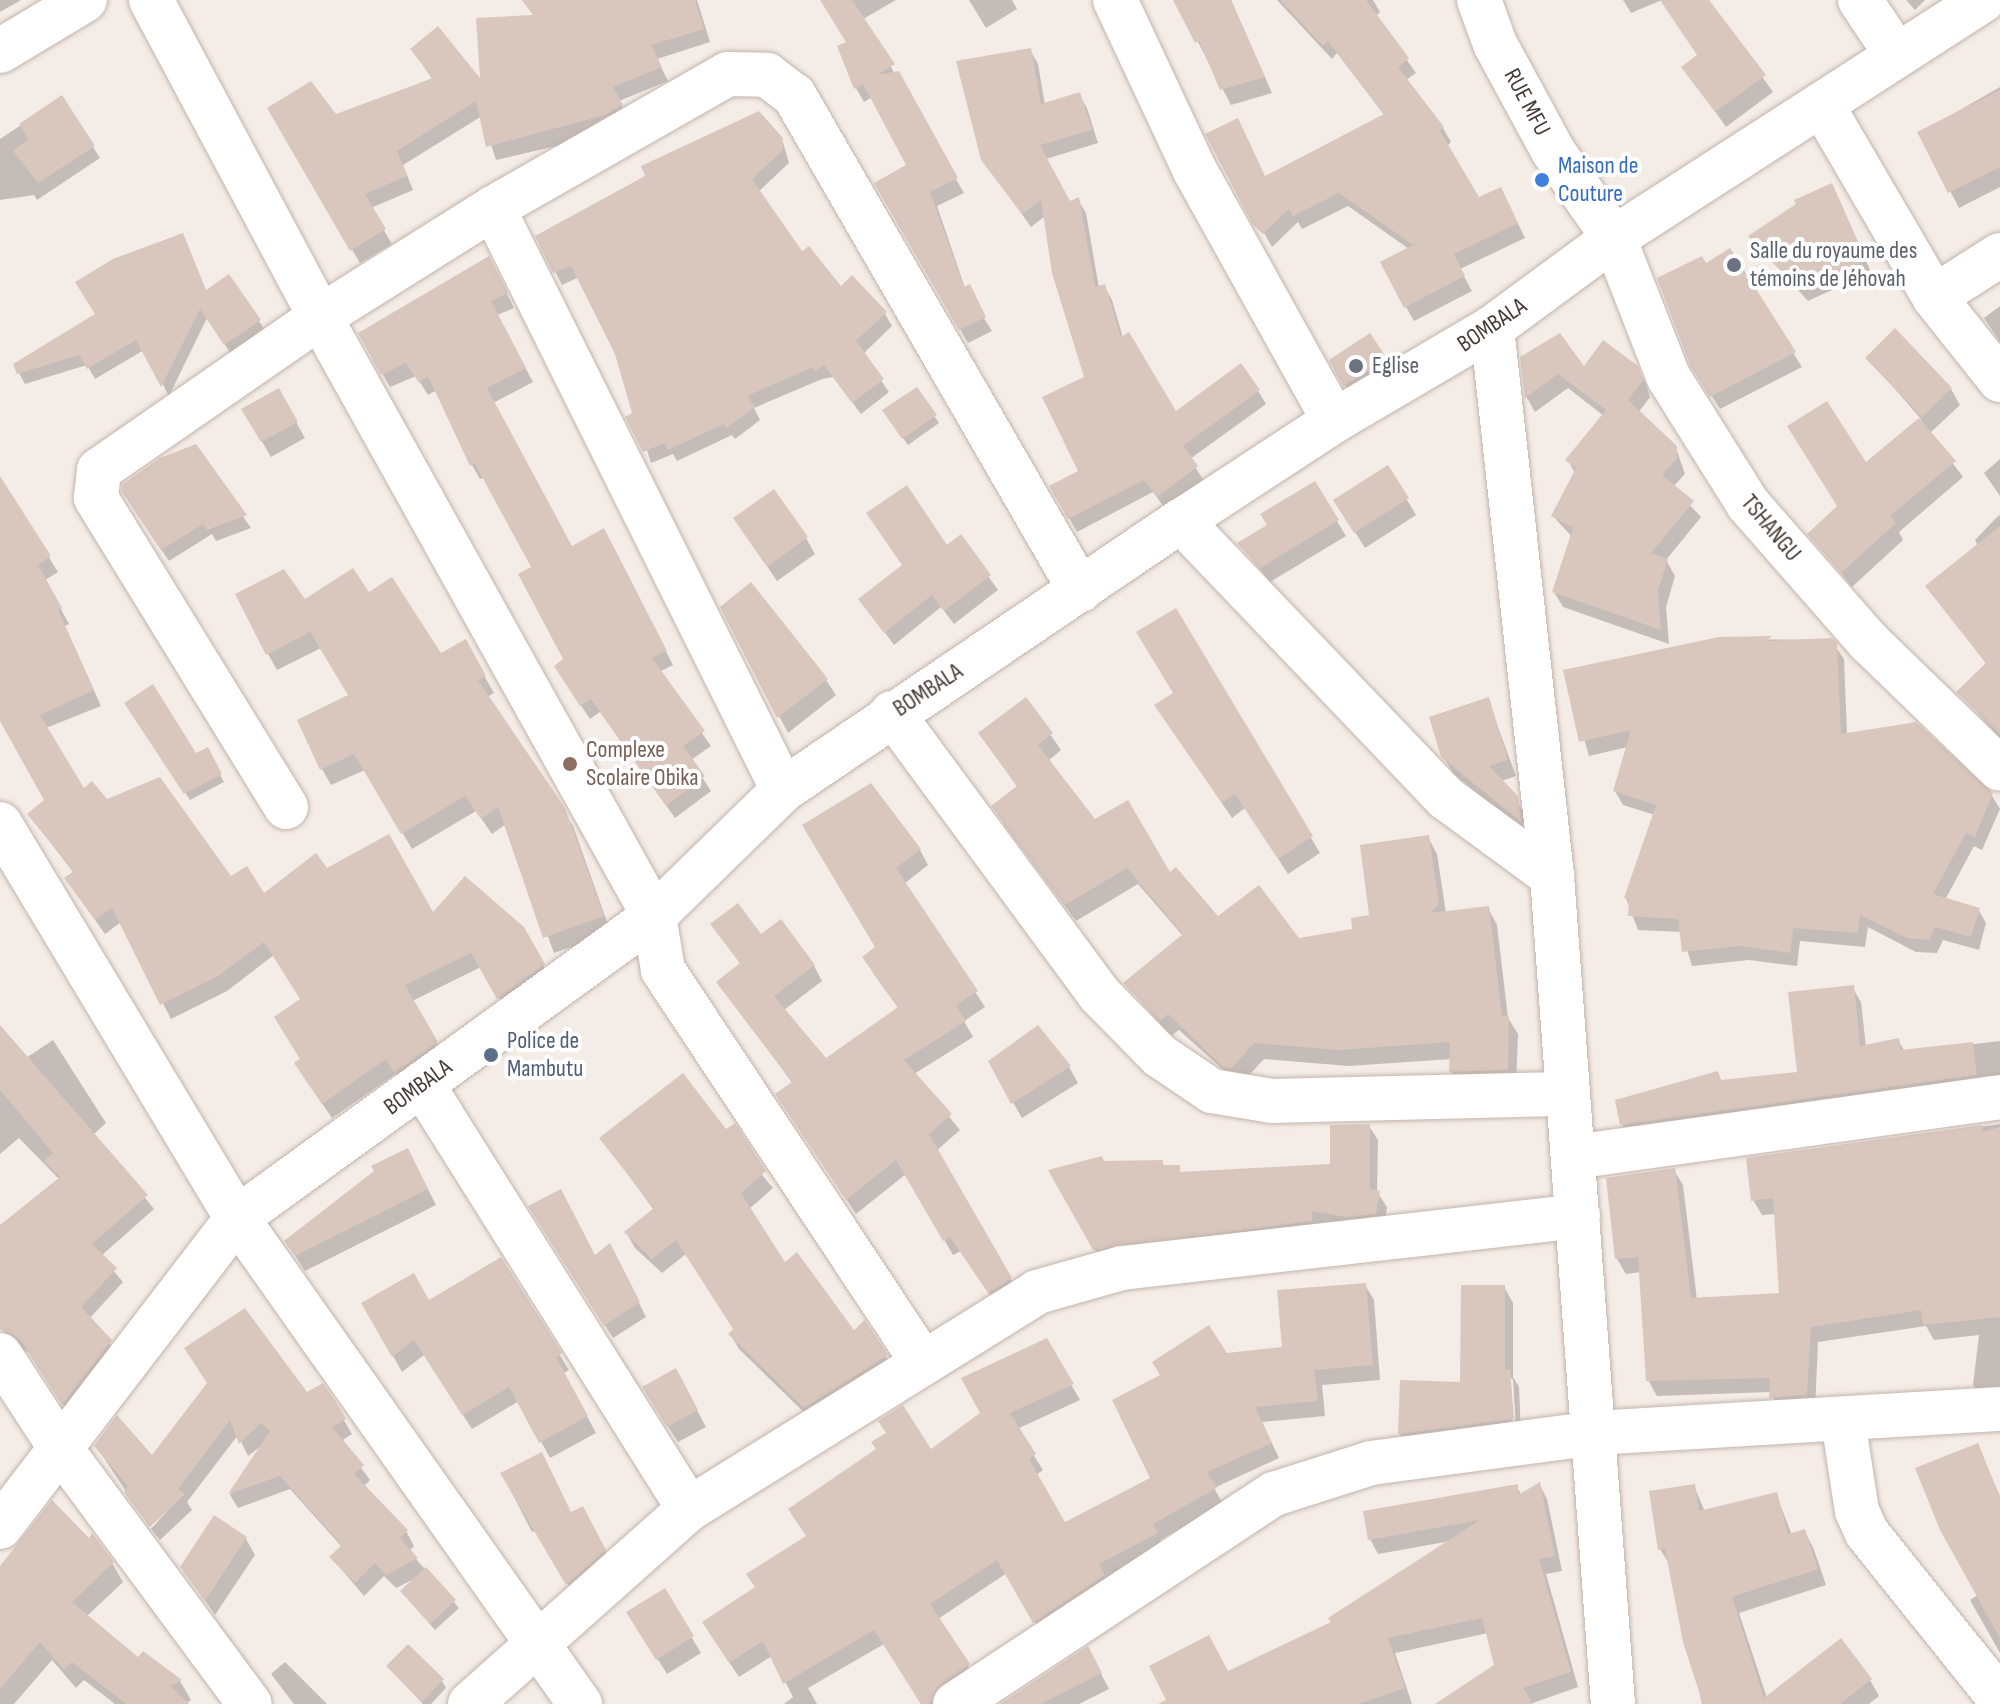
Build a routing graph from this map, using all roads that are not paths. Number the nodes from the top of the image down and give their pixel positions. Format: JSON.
{"nodes":[{"id":1,"x":85,"y":0,"type":"edge"},
{"id":2,"x":151,"y":0,"type":"edge"},
{"id":3,"x":1115,"y":0,"type":"edge"},
{"id":4,"x":1479,"y":0,"type":"edge"},
{"id":5,"x":1860,"y":0,"type":"edge"},
{"id":6,"x":1983,"y":0,"type":"edge"},
{"id":7,"x":0,"y":51,"type":"edge"},
{"id":8,"x":1896,"y":54,"type":"junction"},
{"id":9,"x":1822,"y":105,"type":"junction"},
{"id":10,"x":493,"y":208,"type":"junction"},
{"id":11,"x":1614,"y":238,"type":"junction"},
{"id":12,"x":2000,"y":255,"type":"edge"},
{"id":13,"x":1934,"y":297,"type":"junction"},
{"id":14,"x":320,"y":317,"type":"junction"},
{"id":15,"x":1492,"y":328,"type":"junction"},
{"id":16,"x":2000,"y":380,"type":"edge"},
{"id":17,"x":1334,"y":421,"type":"junction"},
{"id":18,"x":1181,"y":521,"type":"junction"},
{"id":19,"x":1080,"y":590,"type":"junction"},
{"id":20,"x":892,"y":713,"type":"junction"},
{"id":21,"x":2000,"y":769,"type":"edge"},
{"id":22,"x":783,"y":790,"type":"junction"},
{"id":23,"x":286,"y":807,"type":"dead end"},
{"id":24,"x":0,"y":824,"type":"edge"},
{"id":25,"x":1552,"y":876,"type":"junction"},
{"id":26,"x":654,"y":916,"type":"junction"},
{"id":27,"x":422,"y":1084,"type":"junction"},
{"id":28,"x":1568,"y":1094,"type":"junction"},
{"id":29,"x":2000,"y":1097,"type":"edge"},
{"id":30,"x":1574,"y":1157,"type":"junction"},
{"id":31,"x":1578,"y":1216,"type":"junction"},
{"id":32,"x":237,"y":1218,"type":"junction"},
{"id":33,"x":0,"y":1355,"type":"edge"},
{"id":34,"x":922,"y":1361,"type":"junction"},
{"id":35,"x":2000,"y":1409,"type":"edge"},
{"id":36,"x":1843,"y":1420,"type":"junction"},
{"id":37,"x":1595,"y":1433,"type":"junction"},
{"id":38,"x":61,"y":1449,"type":"junction"},
{"id":39,"x":689,"y":1509,"type":"junction"},
{"id":40,"x":0,"y":1527,"type":"edge"},
{"id":41,"x":535,"y":1641,"type":"junction"},
{"id":42,"x":2000,"y":1699,"type":"edge"},
{"id":43,"x":250,"y":1704,"type":"edge"},
{"id":44,"x":470,"y":1704,"type":"edge"},
{"id":45,"x":580,"y":1704,"type":"edge"},
{"id":46,"x":955,"y":1704,"type":"edge"},
{"id":47,"x":1613,"y":1704,"type":"edge"}],
"edges":[{"from":1,"to":7,"type":"street"},
{"from":2,"to":14,"type":"street"},
{"from":3,"to":17,"type":"street"},
{"from":4,"to":11,"type":"street","name":"RUE MFU"},
{"from":5,"to":8,"type":"street"},
{"from":6,"to":8,"type":"street","name":"BOMBALA"},
{"from":8,"to":9,"type":"street","name":"BOMBALA"},
{"from":9,"to":11,"type":"street","name":"BOMBALA"},
{"from":9,"to":13,"type":"street"},
{"from":10,"to":14,"type":"street"},
{"from":10,"to":19,"type":"street"},
{"from":10,"to":22,"type":"street"},
{"from":11,"to":15,"type":"street","name":"BOMBALA"},
{"from":11,"to":21,"type":"street","name":"TSHANGU"},
{"from":12,"to":13,"type":"street"},
{"from":13,"to":16,"type":"street"},
{"from":14,"to":23,"type":"street"},
{"from":14,"to":26,"type":"street"},
{"from":15,"to":17,"type":"street","name":"BOMBALA"},
{"from":15,"to":25,"type":"street"},
{"from":17,"to":18,"type":"street","name":"BOMBALA"},
{"from":18,"to":19,"type":"street","name":"BOMBALA"},
{"from":18,"to":25,"type":"street"},
{"from":19,"to":20,"type":"street","name":"BOMBALA"},
{"from":20,"to":22,"type":"street","name":"BOMBALA"},
{"from":20,"to":28,"type":"street"},
{"from":22,"to":26,"type":"street","name":"BOMBALA"},
{"from":24,"to":32,"type":"street"},
{"from":25,"to":28,"type":"street"},
{"from":26,"to":27,"type":"street","name":"BOMBALA"},
{"from":26,"to":34,"type":"street"},
{"from":27,"to":32,"type":"street","name":"BOMBALA"},
{"from":27,"to":39,"type":"street"},
{"from":28,"to":30,"type":"street"},
{"from":29,"to":30,"type":"street"},
{"from":30,"to":31,"type":"street"},
{"from":31,"to":34,"type":"street"},
{"from":31,"to":37,"type":"street"},
{"from":32,"to":38,"type":"street","name":"BOMBALA"},
{"from":32,"to":41,"type":"street"},
{"from":33,"to":38,"type":"street"},
{"from":34,"to":39,"type":"street"},
{"from":35,"to":36,"type":"street"},
{"from":36,"to":37,"type":"street"},
{"from":36,"to":42,"type":"street"},
{"from":37,"to":46,"type":"street"},
{"from":37,"to":47,"type":"street"},
{"from":38,"to":40,"type":"street","name":"BOMBALA"},
{"from":38,"to":43,"type":"street"},
{"from":39,"to":41,"type":"street"},
{"from":41,"to":44,"type":"street"},
{"from":41,"to":45,"type":"street"}]}
